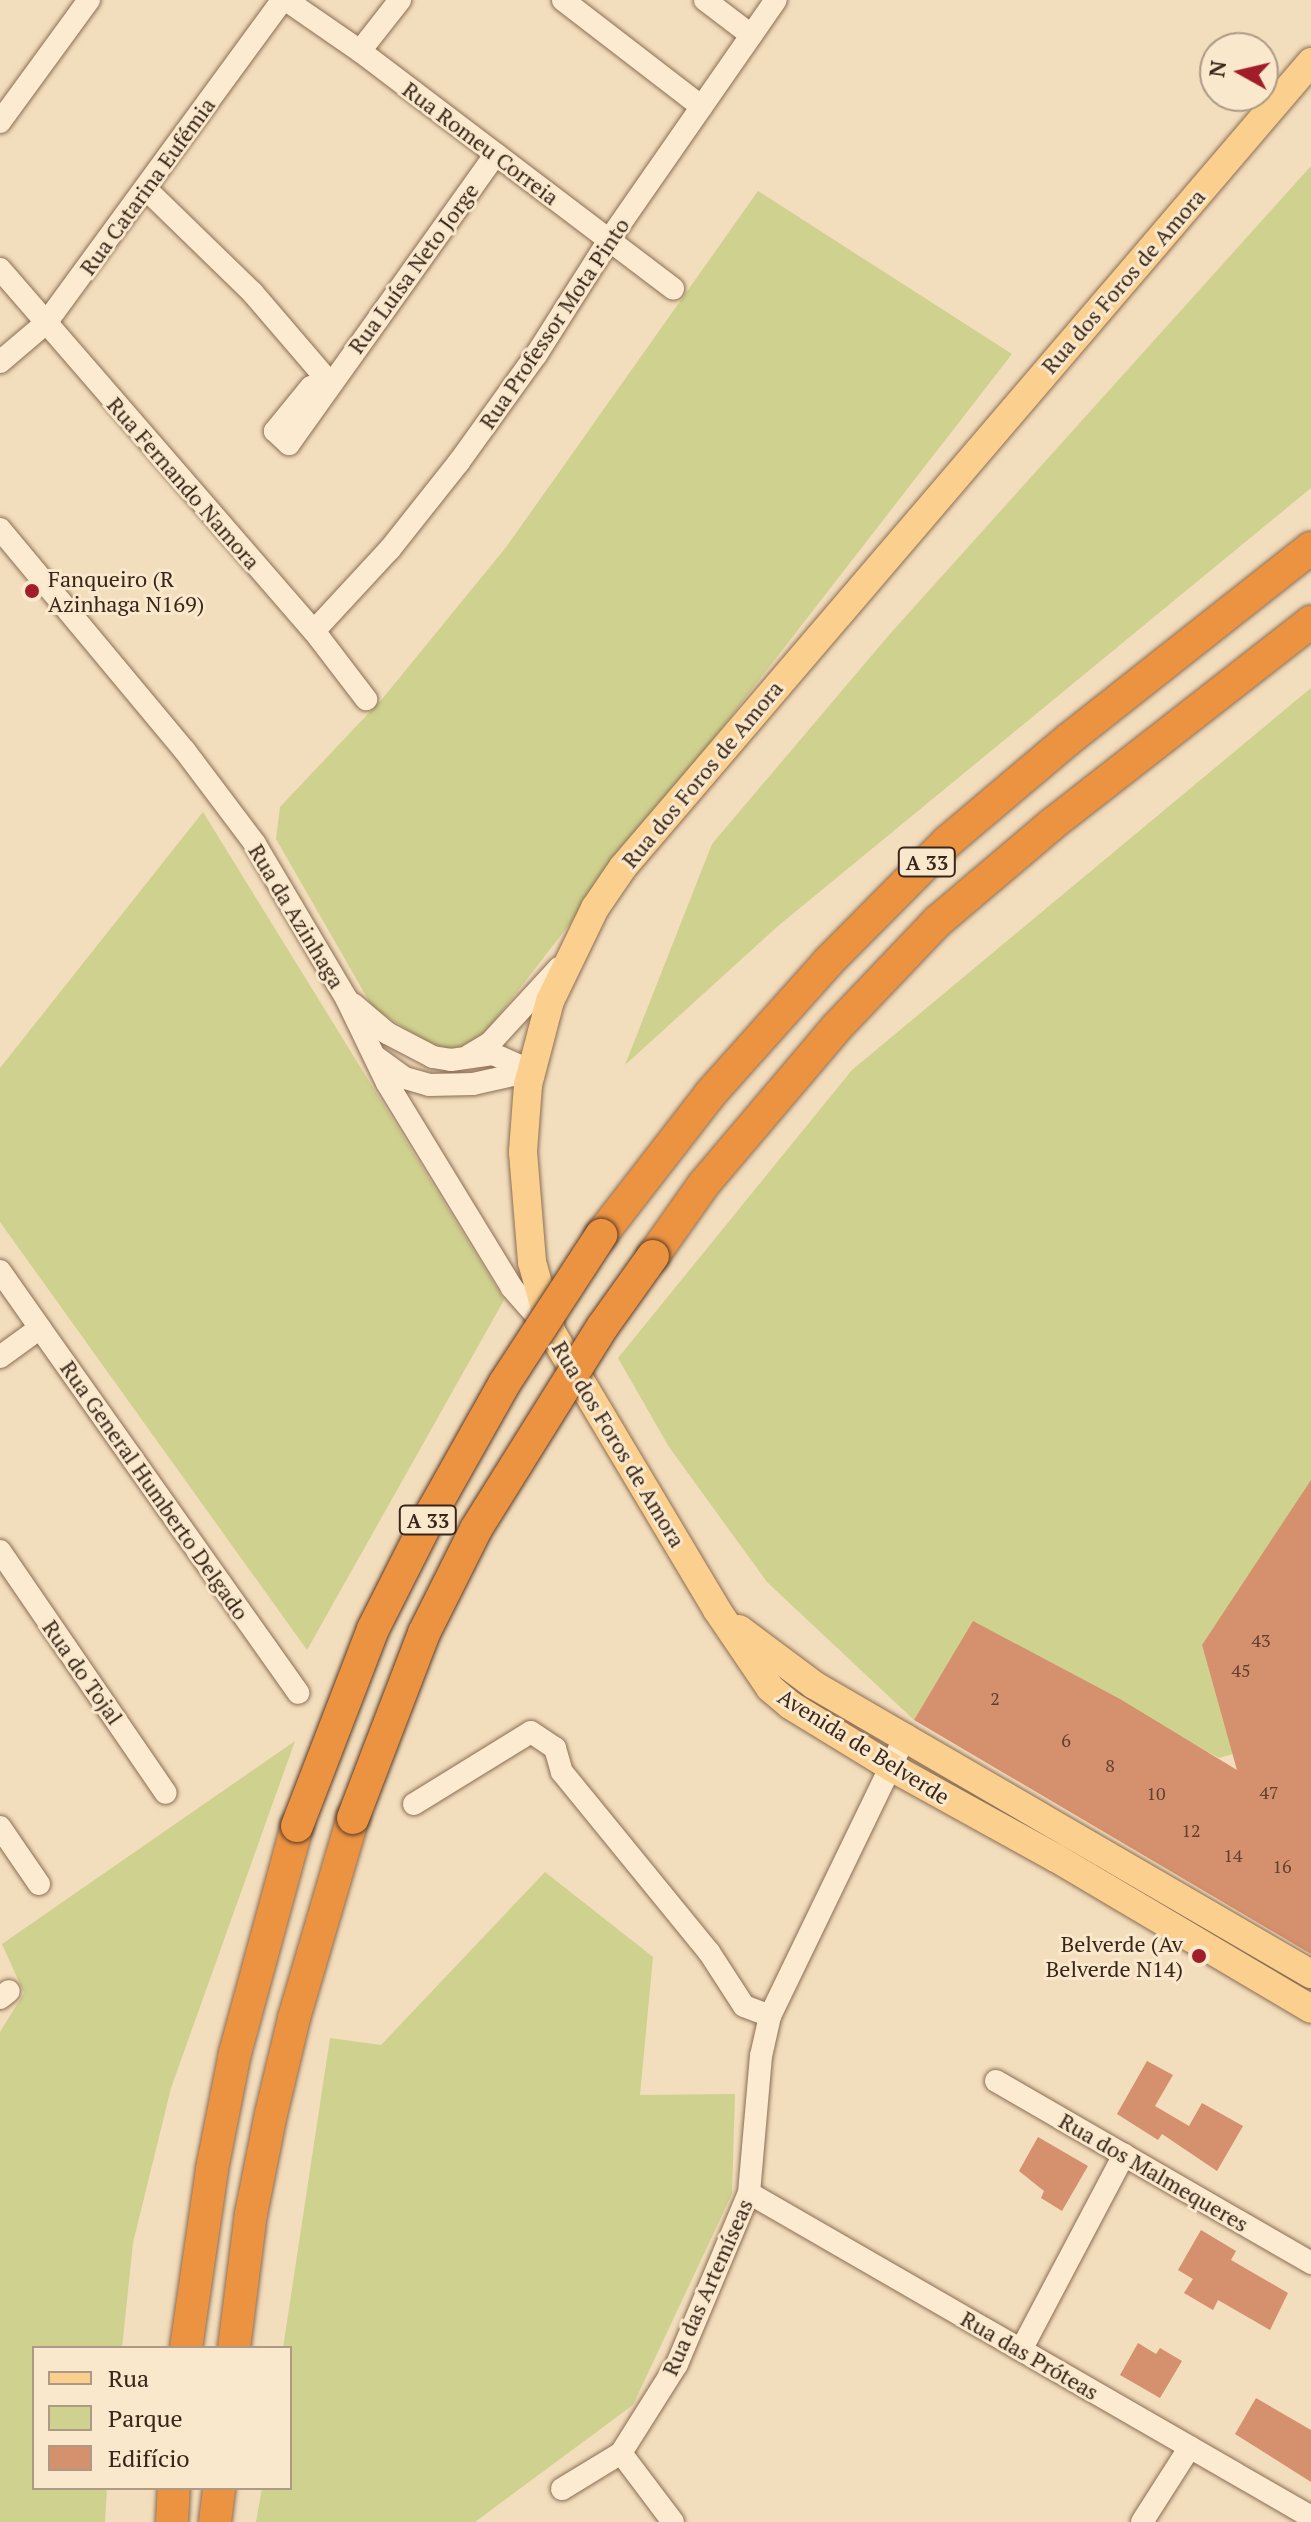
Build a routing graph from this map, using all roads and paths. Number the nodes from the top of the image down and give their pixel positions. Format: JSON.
{"nodes":[{"id":1,"x":89,"y":0,"type":"edge"},
{"id":2,"x":284,"y":0,"type":"edge"},
{"id":3,"x":400,"y":0,"type":"edge"},
{"id":4,"x":563,"y":0,"type":"edge"},
{"id":5,"x":705,"y":0,"type":"edge"},
{"id":6,"x":776,"y":0,"type":"edge"},
{"id":7,"x":751,"y":35,"type":"junction"},
{"id":8,"x":360,"y":51,"type":"junction"},
{"id":9,"x":1311,"y":62,"type":"edge"},
{"id":10,"x":702,"y":107,"type":"junction"},
{"id":11,"x":0,"y":122,"type":"edge"},
{"id":12,"x":496,"y":154,"type":"junction"},
{"id":13,"x":146,"y":189,"type":"junction"},
{"id":14,"x":609,"y":240,"type":"junction"},
{"id":15,"x":0,"y":269,"type":"edge"},
{"id":16,"x":673,"y":289,"type":"dead end"},
{"id":17,"x":46,"y":323,"type":"junction"},
{"id":18,"x":0,"y":362,"type":"edge"},
{"id":19,"x":0,"y":529,"type":"edge"},
{"id":20,"x":1311,"y":548,"type":"edge"},
{"id":21,"x":1311,"y":622,"type":"edge"},
{"id":22,"x":314,"y":631,"type":"junction"},
{"id":23,"x":366,"y":699,"type":"dead end"},
{"id":24,"x":570,"y":955,"type":"junction"},
{"id":25,"x":346,"y":998,"type":"junction"},
{"id":26,"x":371,"y":1053,"type":"junction"},
{"id":27,"x":466,"y":1058,"type":"junction"},
{"id":28,"x":531,"y":1071,"type":"junction"},
{"id":29,"x":0,"y":1271,"type":"edge"},
{"id":30,"x":40,"y":1328,"type":"junction"},
{"id":31,"x":552,"y":1333,"type":"junction"},
{"id":32,"x":0,"y":1357,"type":"edge"},
{"id":33,"x":0,"y":1551,"type":"edge"},
{"id":34,"x":717,"y":1610,"type":"junction"},
{"id":35,"x":298,"y":1693,"type":"dead end"},
{"id":36,"x":906,"y":1735,"type":"junction"},
{"id":37,"x":891,"y":1767,"type":"junction"},
{"id":38,"x":166,"y":1793,"type":"dead end"},
{"id":39,"x":414,"y":1804,"type":"dead end"},
{"id":40,"x":0,"y":1827,"type":"edge"},
{"id":41,"x":39,"y":1884,"type":"dead end"},
{"id":42,"x":1311,"y":1974,"type":"edge"},
{"id":43,"x":1311,"y":2009,"type":"edge"},
{"id":44,"x":770,"y":2016,"type":"junction"},
{"id":45,"x":996,"y":2081,"type":"dead end"},
{"id":46,"x":1124,"y":2155,"type":"junction"},
{"id":47,"x":749,"y":2193,"type":"junction"},
{"id":48,"x":1311,"y":2263,"type":"edge"},
{"id":49,"x":186,"y":2346,"type":"edge"},
{"id":50,"x":234,"y":2346,"type":"edge"},
{"id":51,"x":1021,"y":2350,"type":"junction"},
{"id":52,"x":1190,"y":2447,"type":"junction"},
{"id":53,"x":621,"y":2453,"type":"junction"},
{"id":54,"x":562,"y":2489,"type":"dead end"},
{"id":55,"x":174,"y":2490,"type":"edge"},
{"id":56,"x":219,"y":2490,"type":"edge"},
{"id":57,"x":1311,"y":2517,"type":"edge"},
{"id":58,"x":172,"y":2522,"type":"edge"},
{"id":59,"x":215,"y":2522,"type":"edge"},
{"id":60,"x":673,"y":2522,"type":"edge"},
{"id":61,"x":1142,"y":2522,"type":"edge"}],
"edges":[{"from":1,"to":11,"type":"street"},
{"from":2,"to":8,"type":"street","name":"Rua Romeu Correia"},
{"from":2,"to":13,"type":"street","name":"Rua Catarina Eufémia"},
{"from":3,"to":8,"type":"street"},
{"from":4,"to":10,"type":"street"},
{"from":5,"to":7,"type":"street"},
{"from":6,"to":7,"type":"street","name":"Rua Professor Mota Pinto"},
{"from":7,"to":10,"type":"street","name":"Rua Professor Mota Pinto"},
{"from":8,"to":12,"type":"street","name":"Rua Romeu Correia"},
{"from":9,"to":24,"type":"main road","name":"Rua dos Foros de Amora"},
{"from":10,"to":14,"type":"street","name":"Rua Professor Mota Pinto"},
{"from":12,"to":13,"type":"street","name":"Rua Luísa Neto Jorge"},
{"from":12,"to":14,"type":"street","name":"Rua Romeu Correia"},
{"from":13,"to":17,"type":"street","name":"Rua Catarina Eufémia"},
{"from":14,"to":16,"type":"street","name":"Rua Romeu Correia"},
{"from":14,"to":22,"type":"street","name":"Rua Professor Mota Pinto"},
{"from":15,"to":17,"type":"street","name":"Rua Fernando Namora"},
{"from":17,"to":18,"type":"street","name":"Rua Catarina Eufémia"},
{"from":17,"to":22,"type":"street","name":"Rua Fernando Namora"},
{"from":19,"to":25,"type":"street","name":"Rua da Azinhaga"},
{"from":20,"to":49,"type":"highway","number":"A 33","bridge":true},
{"from":21,"to":50,"type":"highway","number":"A 33","bridge":true},
{"from":22,"to":23,"type":"street","name":"Rua Fernando Namora"},
{"from":24,"to":27,"type":"street"},
{"from":24,"to":28,"type":"main road","name":"Rua dos Foros de Amora"},
{"from":25,"to":26,"type":"street","name":"Rua da Azinhaga"},
{"from":25,"to":27,"type":"street"},
{"from":26,"to":28,"type":"street"},
{"from":26,"to":31,"type":"street","name":"Rua da Azinhaga"},
{"from":27,"to":28,"type":"street"},
{"from":28,"to":31,"type":"main road","name":"Rua dos Foros de Amora"},
{"from":29,"to":30,"type":"street","name":"Rua General Humberto Delgado"},
{"from":30,"to":32,"type":"street"},
{"from":30,"to":35,"type":"street","name":"Rua General Humberto Delgado"},
{"from":31,"to":34,"type":"main road","name":"Rua dos Foros de Amora"},
{"from":33,"to":38,"type":"street","name":"Rua do Tojal"},
{"from":34,"to":36,"type":"main road","name":"Avenida de Belverde"},
{"from":34,"to":37,"type":"main road","name":"Avenida de Belverde"},
{"from":36,"to":37,"type":"street","name":"Rua das Artemíseas"},
{"from":36,"to":42,"type":"main road","name":"Avenida de Belverde"},
{"from":37,"to":43,"type":"main road","name":"Avenida de Belverde"},
{"from":37,"to":44,"type":"street","name":"Rua das Artemíseas"},
{"from":39,"to":44,"type":"street"},
{"from":40,"to":41,"type":"street"},
{"from":44,"to":47,"type":"street","name":"Rua das Artemíseas"},
{"from":45,"to":46,"type":"street","name":"Rua dos Malmequeres"},
{"from":46,"to":48,"type":"street","name":"Rua dos Malmequeres"},
{"from":46,"to":51,"type":"street"},
{"from":47,"to":51,"type":"street","name":"Rua das Próteas"},
{"from":47,"to":53,"type":"street","name":"Rua das Artemíseas"},
{"from":51,"to":52,"type":"street","name":"Rua das Próteas"},
{"from":52,"to":57,"type":"street","name":"Rua das Próteas"},
{"from":52,"to":61,"type":"street"},
{"from":53,"to":54,"type":"street","name":"Rua das Artemíseas"},
{"from":53,"to":60,"type":"street"},
{"from":55,"to":58,"type":"highway"},
{"from":56,"to":59,"type":"highway"}]}
